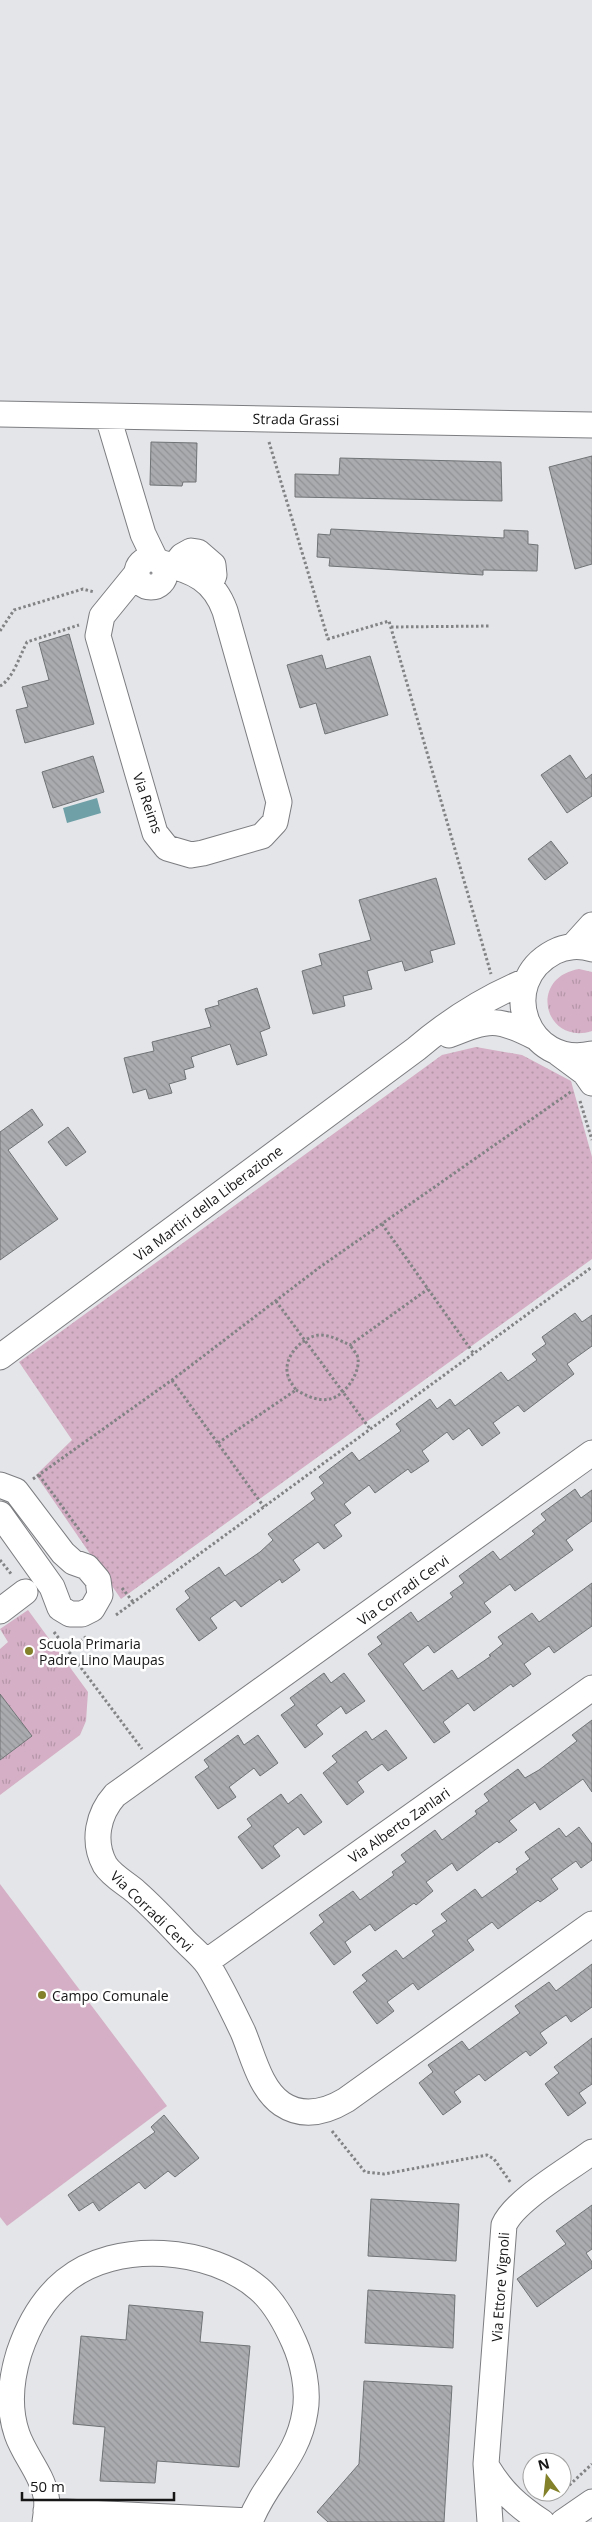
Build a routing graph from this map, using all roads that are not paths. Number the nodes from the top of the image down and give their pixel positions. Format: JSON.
{"nodes":[{"id":1,"x":0,"y":414,"type":"edge"},
{"id":2,"x":108,"y":417,"type":"junction"},
{"id":3,"x":592,"y":424,"type":"edge"},
{"id":4,"x":154,"y":571,"type":"junction"},
{"id":5,"x":592,"y":925,"type":"edge"},
{"id":6,"x":583,"y":948,"type":"edge"},
{"id":7,"x":526,"y":981,"type":"junction"},
{"id":8,"x":535,"y":1037,"type":"junction"},
{"id":9,"x":416,"y":1049,"type":"junction"},
{"id":10,"x":558,"y":1053,"type":"junction"},
{"id":11,"x":592,"y":1054,"type":"edge"},
{"id":12,"x":583,"y":1089,"type":"edge"},
{"id":13,"x":0,"y":1357,"type":"edge"},
{"id":14,"x":592,"y":1453,"type":"edge"},
{"id":15,"x":8,"y":1488,"type":"edge"},
{"id":16,"x":0,"y":1514,"type":"edge"},
{"id":17,"x":25,"y":1592,"type":"road end"},
{"id":18,"x":0,"y":1611,"type":"edge"},
{"id":19,"x":592,"y":1688,"type":"edge"},
{"id":20,"x":592,"y":1924,"type":"edge"},
{"id":21,"x":206,"y":1962,"type":"junction"},
{"id":22,"x":592,"y":2152,"type":"edge"},
{"id":23,"x":486,"y":2464,"type":"junction"},
{"id":24,"x":592,"y":2502,"type":"edge"},
{"id":25,"x":46,"y":2516,"type":"edge"},
{"id":26,"x":592,"y":2518,"type":"edge"},
{"id":27,"x":250,"y":2522,"type":"edge"},
{"id":28,"x":490,"y":2522,"type":"edge"},
{"id":29,"x":542,"y":2522,"type":"edge"},
{"id":30,"x":563,"y":2522,"type":"edge"},
{"id":31,"x":591,"y":2522,"type":"edge"}],
"edges":[{"from":1,"to":2,"type":"street","name":"Strada Grassi"},
{"from":2,"to":3,"type":"street","name":"Strada Grassi"},
{"from":2,"to":4,"type":"street"},
{"from":4,"to":4,"type":"street","name":"Via Reims"},
{"from":5,"to":6,"type":"street","name":"Via Martiri della Liberazione"},
{"from":6,"to":7,"type":"street","name":"Via Martiri della Liberazione"},
{"from":7,"to":8,"type":"street","name":"Via Martiri della Liberazione"},
{"from":7,"to":9,"type":"street","name":"Via Martiri della Liberazione"},
{"from":8,"to":9,"type":"street","name":"Via Martiri della Liberazione"},
{"from":8,"to":10,"type":"street","name":"Via Martiri della Liberazione"},
{"from":9,"to":13,"type":"street","name":"Via Martiri della Liberazione"},
{"from":10,"to":11,"type":"street"},
{"from":10,"to":12,"type":"street","name":"Via Martiri della Liberazione"},
{"from":14,"to":21,"type":"street","name":"Via Corradi Cervi"},
{"from":15,"to":16,"type":"street"},
{"from":17,"to":18,"type":"street"},
{"from":19,"to":21,"type":"street","name":"Via Alberto Zanlari"},
{"from":20,"to":21,"type":"street","name":"Via Corradi Cervi"},
{"from":22,"to":23,"type":"street","name":"Via Ettore Vignoli"},
{"from":23,"to":28,"type":"street","name":"Via Ettore Vignoli"},
{"from":23,"to":29,"type":"street"},
{"from":24,"to":30,"type":"street"},
{"from":25,"to":27,"type":"street"},
{"from":25,"to":27,"type":"street"},
{"from":26,"to":31,"type":"street"}]}
